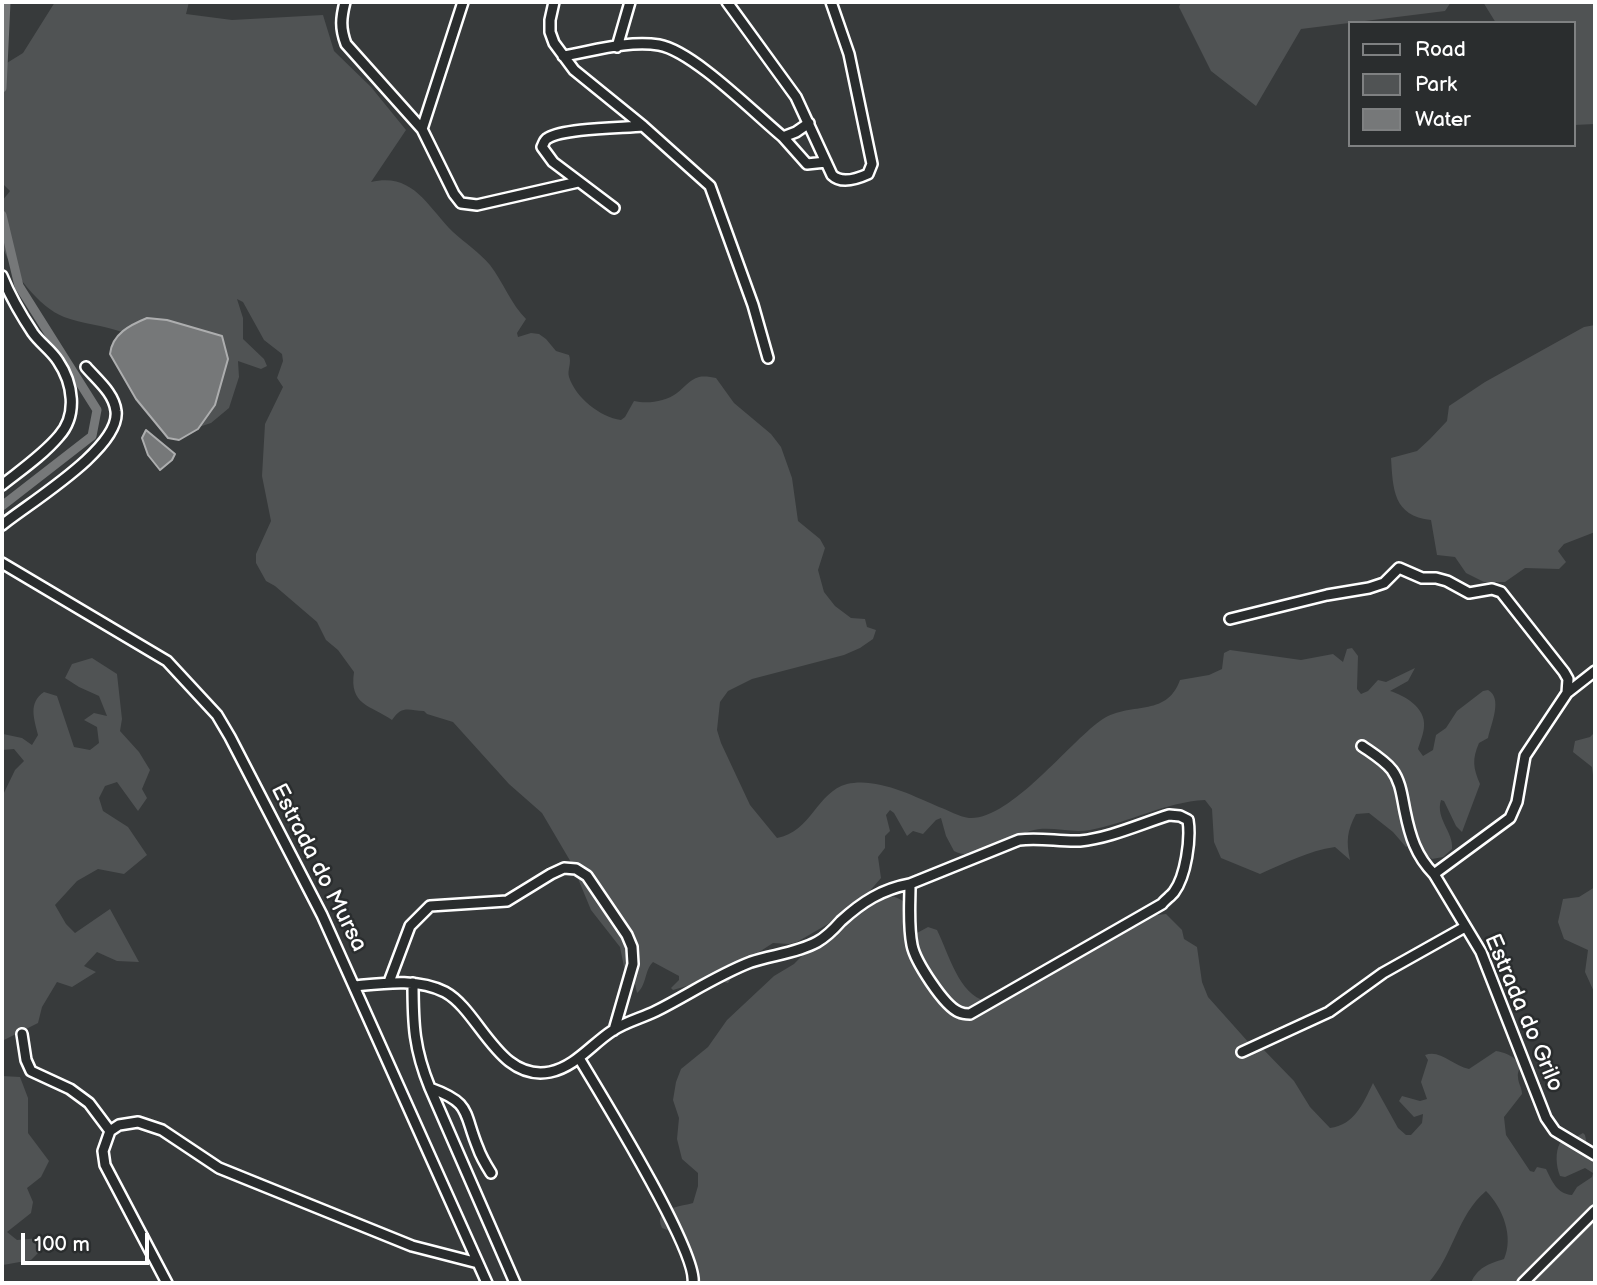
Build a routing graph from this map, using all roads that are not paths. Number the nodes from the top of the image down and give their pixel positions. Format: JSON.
{"nodes":[{"id":1,"x":345,"y":2,"type":"edge"},
{"id":2,"x":463,"y":2,"type":"edge"},
{"id":3,"x":554,"y":2,"type":"edge"},
{"id":4,"x":630,"y":2,"type":"edge"},
{"id":5,"x":727,"y":2,"type":"edge"},
{"id":6,"x":831,"y":2,"type":"edge"},
{"id":7,"x":617,"y":47,"type":"junction"},
{"id":8,"x":563,"y":56,"type":"junction"},
{"id":9,"x":809,"y":122,"type":"junction"},
{"id":10,"x":643,"y":126,"type":"junction"},
{"id":11,"x":422,"y":129,"type":"junction"},
{"id":12,"x":783,"y":137,"type":"junction"},
{"id":13,"x":826,"y":162,"type":"junction"},
{"id":14,"x":578,"y":181,"type":"junction"},
{"id":15,"x":614,"y":208,"type":"dead end"},
{"id":16,"x":2,"y":276,"type":"edge"},
{"id":17,"x":768,"y":358,"type":"dead end"},
{"id":18,"x":86,"y":367,"type":"dead end"},
{"id":19,"x":2,"y":485,"type":"edge"},
{"id":20,"x":2,"y":525,"type":"edge"},
{"id":21,"x":2,"y":563,"type":"edge"},
{"id":22,"x":1230,"y":619,"type":"dead end"},
{"id":23,"x":1595,"y":671,"type":"edge"},
{"id":24,"x":1567,"y":693,"type":"junction"},
{"id":25,"x":1362,"y":746,"type":"dead end"},
{"id":26,"x":1434,"y":874,"type":"junction"},
{"id":27,"x":910,"y":884,"type":"junction"},
{"id":28,"x":1465,"y":927,"type":"junction"},
{"id":29,"x":389,"y":982,"type":"junction"},
{"id":30,"x":413,"y":983,"type":"junction"},
{"id":31,"x":355,"y":986,"type":"junction"},
{"id":32,"x":614,"y":1030,"type":"junction"},
{"id":33,"x":22,"y":1034,"type":"dead end"},
{"id":34,"x":1242,"y":1052,"type":"dead end"},
{"id":35,"x":579,"y":1058,"type":"junction"},
{"id":36,"x":430,"y":1088,"type":"junction"},
{"id":37,"x":110,"y":1131,"type":"junction"},
{"id":38,"x":1595,"y":1155,"type":"edge"},
{"id":39,"x":491,"y":1173,"type":"dead end"},
{"id":40,"x":1595,"y":1211,"type":"edge"},
{"id":41,"x":478,"y":1263,"type":"junction"},
{"id":42,"x":167,"y":1283,"type":"edge"},
{"id":43,"x":487,"y":1283,"type":"edge"},
{"id":44,"x":514,"y":1283,"type":"edge"},
{"id":45,"x":693,"y":1283,"type":"edge"},
{"id":46,"x":1523,"y":1283,"type":"edge"}],
"edges":[{"from":1,"to":11,"type":"street"},
{"from":2,"to":11,"type":"street"},
{"from":3,"to":8,"type":"street"},
{"from":4,"to":7,"type":"street"},
{"from":5,"to":9,"type":"street"},
{"from":6,"to":13,"type":"street"},
{"from":7,"to":8,"type":"street"},
{"from":7,"to":12,"type":"street"},
{"from":8,"to":10,"type":"street"},
{"from":9,"to":12,"type":"street"},
{"from":9,"to":13,"type":"street"},
{"from":10,"to":14,"type":"street"},
{"from":10,"to":17,"type":"street"},
{"from":11,"to":14,"type":"street"},
{"from":12,"to":13,"type":"street"},
{"from":14,"to":15,"type":"street"},
{"from":16,"to":19,"type":"street"},
{"from":18,"to":20,"type":"street"},
{"from":21,"to":31,"type":"street","name":"Estrada do Mursa"},
{"from":22,"to":24,"type":"street"},
{"from":23,"to":24,"type":"street"},
{"from":24,"to":26,"type":"street"},
{"from":25,"to":26,"type":"street","name":"Estrada do Grilo"},
{"from":26,"to":28,"type":"street","name":"Estrada do Grilo"},
{"from":27,"to":27,"type":"street"},
{"from":27,"to":32,"type":"street"},
{"from":28,"to":34,"type":"street"},
{"from":28,"to":38,"type":"street","name":"Estrada do Grilo"},
{"from":29,"to":30,"type":"street"},
{"from":29,"to":31,"type":"street"},
{"from":29,"to":32,"type":"street"},
{"from":30,"to":35,"type":"street"},
{"from":30,"to":36,"type":"street"},
{"from":31,"to":41,"type":"street","name":"Estrada do Mursa"},
{"from":32,"to":35,"type":"street"},
{"from":33,"to":37,"type":"street"},
{"from":35,"to":45,"type":"street"},
{"from":36,"to":39,"type":"street"},
{"from":36,"to":44,"type":"street"},
{"from":37,"to":41,"type":"street"},
{"from":37,"to":42,"type":"street"},
{"from":40,"to":46,"type":"street"},
{"from":41,"to":43,"type":"street","name":"Estrada do Mursa"}]}
